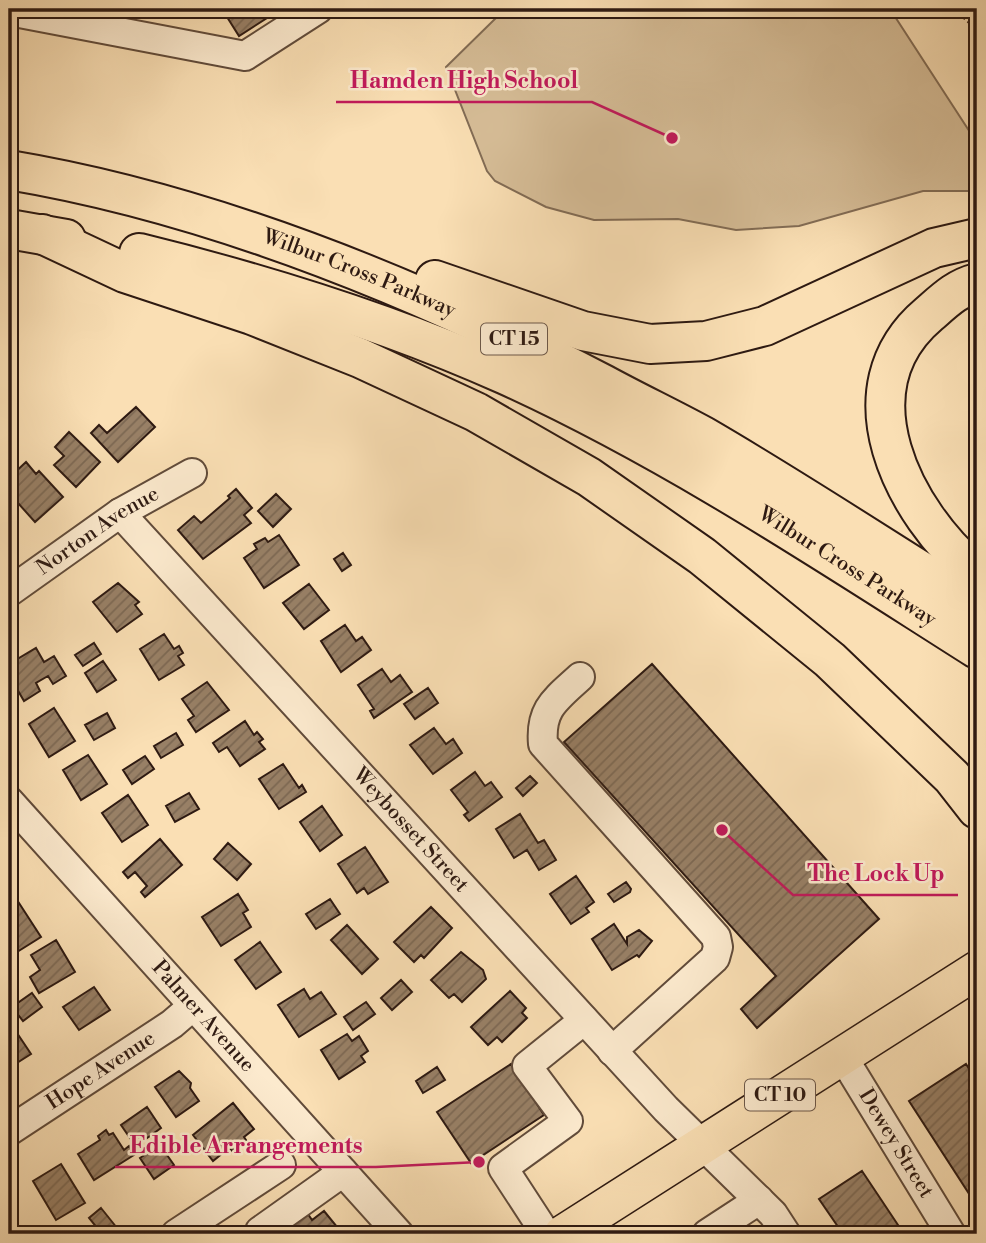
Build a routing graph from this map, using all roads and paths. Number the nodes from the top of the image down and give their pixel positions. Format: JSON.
{"nodes":[{"id":1,"x":318,"y":9,"type":"edge"},
{"id":2,"x":956,"y":9,"type":"edge"},
{"id":3,"x":9,"y":11,"type":"edge"},
{"id":4,"x":977,"y":29,"type":"edge"},
{"id":5,"x":9,"y":170,"type":"edge"},
{"id":6,"x":25,"y":232,"type":"edge"},
{"id":7,"x":260,"y":236,"type":"junction"},
{"id":8,"x":977,"y":239,"type":"edge"},
{"id":9,"x":977,"y":283,"type":"edge"},
{"id":10,"x":192,"y":473,"type":"dead end"},
{"id":11,"x":120,"y":513,"type":"junction"},
{"id":12,"x":977,"y":574,"type":"edge"},
{"id":13,"x":9,"y":592,"type":"edge"},
{"id":14,"x":977,"y":606,"type":"edge"},
{"id":15,"x":977,"y":649,"type":"edge"},
{"id":16,"x":580,"y":677,"type":"dead end"},
{"id":17,"x":9,"y":801,"type":"edge"},
{"id":18,"x":977,"y":809,"type":"edge"},
{"id":19,"x":977,"y":970,"type":"edge"},
{"id":20,"x":193,"y":1006,"type":"junction"},
{"id":21,"x":584,"y":1020,"type":"junction"},
{"id":22,"x":612,"y":1051,"type":"junction"},
{"id":23,"x":841,"y":1055,"type":"junction"},
{"id":24,"x":9,"y":1132,"type":"edge"},
{"id":25,"x":702,"y":1146,"type":"junction"},
{"id":26,"x":281,"y":1166,"type":"dead end"},
{"id":27,"x":343,"y":1172,"type":"junction"},
{"id":28,"x":759,"y":1200,"type":"junction"},
{"id":29,"x":585,"y":1229,"type":"edge"},
{"id":30,"x":194,"y":1230,"type":"edge"},
{"id":31,"x":260,"y":1231,"type":"dead end"},
{"id":32,"x":399,"y":1234,"type":"edge"},
{"id":33,"x":546,"y":1234,"type":"edge"},
{"id":34,"x":706,"y":1234,"type":"edge"},
{"id":35,"x":786,"y":1234,"type":"edge"},
{"id":36,"x":951,"y":1234,"type":"edge"}],
"edges":[{"from":1,"to":3,"type":"street"},
{"from":2,"to":4,"type":"path"},
{"from":5,"to":7,"type":"highway","name":"Wilbur Cross Parkway","number":"CT 15"},
{"from":6,"to":15,"type":"highway","name":"Wilbur Cross Parkway","number":"CT 15"},
{"from":6,"to":18,"type":"highway"},
{"from":7,"to":8,"type":"highway"},
{"from":7,"to":14,"type":"highway","name":"Wilbur Cross Parkway","number":"CT 15"},
{"from":9,"to":12,"type":"highway"},
{"from":10,"to":11,"type":"street","name":"Norton Avenue"},
{"from":11,"to":13,"type":"street","name":"Norton Avenue"},
{"from":11,"to":21,"type":"street","name":"Weybosset Street"},
{"from":16,"to":22,"type":"street"},
{"from":17,"to":20,"type":"street","name":"Palmer Avenue"},
{"from":19,"to":23,"type":"main road","number":"CT 10"},
{"from":20,"to":24,"type":"street","name":"Hope Avenue"},
{"from":20,"to":27,"type":"street","name":"Palmer Avenue"},
{"from":21,"to":22,"type":"street","name":"Weybosset Street"},
{"from":21,"to":33,"type":"street"},
{"from":22,"to":25,"type":"street","name":"Weybosset Street"},
{"from":23,"to":25,"type":"main road","number":"CT 10"},
{"from":23,"to":36,"type":"street","name":"Dewey Street"},
{"from":25,"to":28,"type":"street","name":"Weybosset Street"},
{"from":25,"to":29,"type":"main road","number":"CT 10"},
{"from":26,"to":30,"type":"street"},
{"from":27,"to":31,"type":"street"},
{"from":27,"to":32,"type":"street","name":"Palmer Avenue"},
{"from":28,"to":34,"type":"street"},
{"from":28,"to":35,"type":"street","name":"Weybosset Street"}]}
